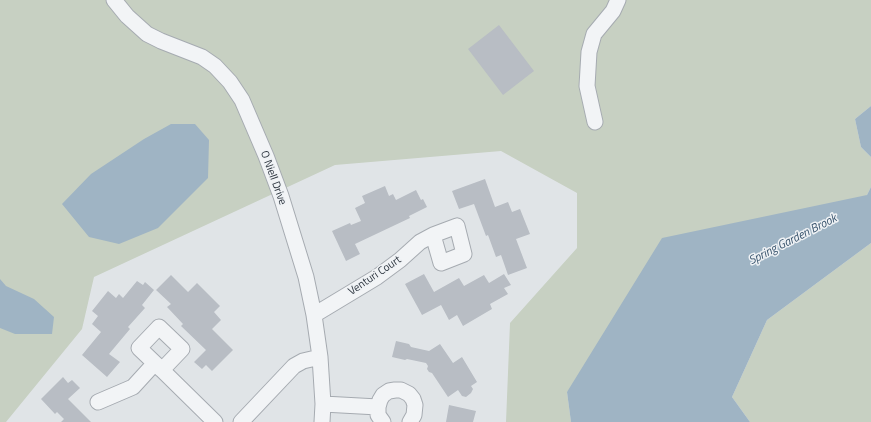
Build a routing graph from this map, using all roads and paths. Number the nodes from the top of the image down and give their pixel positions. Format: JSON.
{"nodes":[{"id":1,"x":114,"y":0,"type":"edge"},
{"id":2,"x":618,"y":0,"type":"edge"},
{"id":3,"x":595,"y":122,"type":"dead end"},
{"id":4,"x":433,"y":235,"type":"dead end"},
{"id":5,"x":314,"y":315,"type":"junction"},
{"id":6,"x":320,"y":357,"type":"junction"},
{"id":7,"x":98,"y":402,"type":"dead end"},
{"id":8,"x":323,"y":404,"type":"junction"},
{"id":9,"x":378,"y":407,"type":"junction"},
{"id":10,"x":215,"y":422,"type":"edge"},
{"id":11,"x":241,"y":422,"type":"edge"},
{"id":12,"x":322,"y":422,"type":"edge"},
{"id":13,"x":383,"y":422,"type":"edge"},
{"id":14,"x":410,"y":422,"type":"edge"}],
"edges":[{"from":1,"to":5,"type":"street","name":"O Niell Drive"},
{"from":2,"to":3,"type":"street"},
{"from":4,"to":5,"type":"street","name":"Venturi Court"},
{"from":5,"to":6,"type":"street","name":"O Niell Drive"},
{"from":6,"to":8,"type":"street","name":"O Niell Drive"},
{"from":6,"to":11,"type":"street"},
{"from":7,"to":10,"type":"street"},
{"from":8,"to":9,"type":"street"},
{"from":8,"to":12,"type":"street","name":"O Niell Drive"},
{"from":9,"to":13,"type":"street"},
{"from":9,"to":14,"type":"street"}]}
